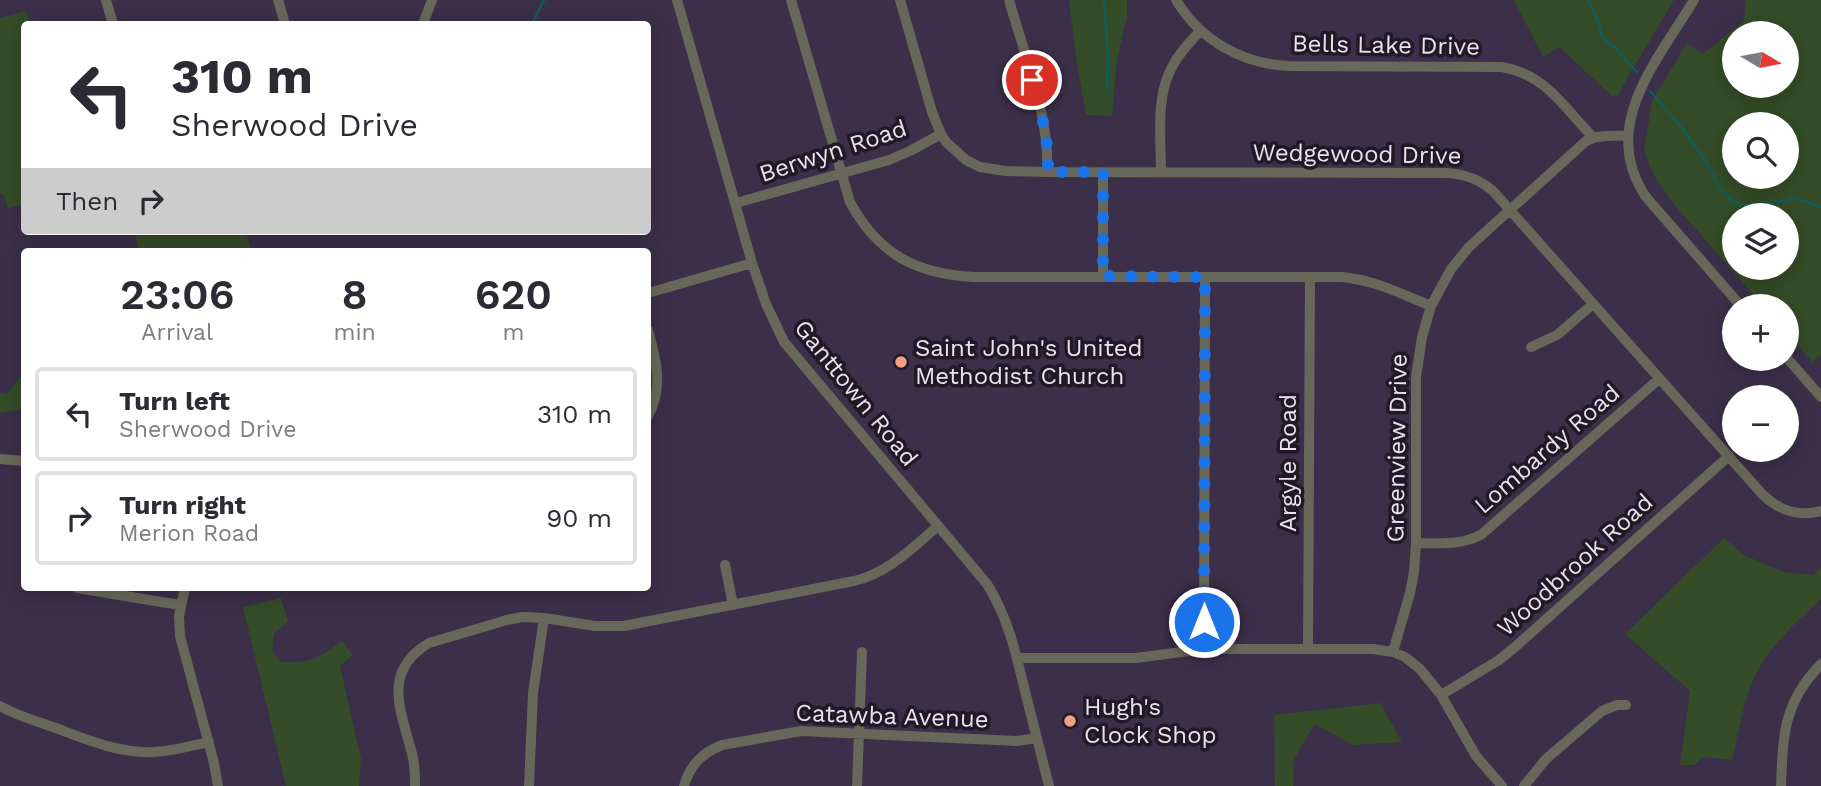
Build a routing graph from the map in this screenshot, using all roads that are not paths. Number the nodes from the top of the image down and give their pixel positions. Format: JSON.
{"nodes":[{"id":1,"x":106,"y":0,"type":"edge"},
{"id":2,"x":278,"y":0,"type":"edge"},
{"id":3,"x":432,"y":0,"type":"edge"},
{"id":4,"x":677,"y":0,"type":"edge"},
{"id":5,"x":791,"y":0,"type":"edge"},
{"id":6,"x":900,"y":0,"type":"edge"},
{"id":7,"x":1009,"y":0,"type":"edge"},
{"id":8,"x":1176,"y":0,"type":"edge"},
{"id":9,"x":1694,"y":0,"type":"edge"},
{"id":10,"x":112,"y":21,"type":"edge"},
{"id":11,"x":284,"y":21,"type":"edge"},
{"id":12,"x":424,"y":21,"type":"edge"},
{"id":13,"x":1200,"y":31,"type":"junction"},
{"id":14,"x":940,"y":134,"type":"junction"},
{"id":15,"x":1628,"y":136,"type":"junction"},
{"id":16,"x":1593,"y":137,"type":"junction"},
{"id":17,"x":1048,"y":172,"type":"junction"},
{"id":18,"x":1103,"y":172,"type":"junction"},
{"id":19,"x":1161,"y":172,"type":"junction"},
{"id":20,"x":840,"y":173,"type":"junction"},
{"id":21,"x":736,"y":203,"type":"junction"},
{"id":22,"x":1510,"y":209,"type":"junction"},
{"id":23,"x":752,"y":263,"type":"junction"},
{"id":24,"x":1103,"y":276,"type":"junction"},
{"id":25,"x":1205,"y":277,"type":"junction"},
{"id":26,"x":1310,"y":277,"type":"junction"},
{"id":27,"x":651,"y":292,"type":"edge"},
{"id":28,"x":1730,"y":294,"type":"edge"},
{"id":29,"x":1593,"y":304,"type":"junction"},
{"id":30,"x":1431,"y":306,"type":"junction"},
{"id":31,"x":651,"y":343,"type":"edge"},
{"id":32,"x":1531,"y":347,"type":"dead end"},
{"id":33,"x":1798,"y":371,"type":"edge"},
{"id":34,"x":1659,"y":379,"type":"junction"},
{"id":35,"x":1821,"y":397,"type":"edge"},
{"id":36,"x":651,"y":409,"type":"edge"},
{"id":37,"x":1722,"y":448,"type":"edge"},
{"id":38,"x":0,"y":459,"type":"edge"},
{"id":39,"x":21,"y":461,"type":"edge"},
{"id":40,"x":1722,"y":462,"type":"edge"},
{"id":41,"x":1734,"y":462,"type":"edge"},
{"id":42,"x":1821,"y":511,"type":"edge"},
{"id":43,"x":938,"y":526,"type":"junction"},
{"id":44,"x":1416,"y":543,"type":"junction"},
{"id":45,"x":725,"y":565,"type":"dead end"},
{"id":46,"x":95,"y":591,"type":"edge"},
{"id":47,"x":184,"y":591,"type":"edge"},
{"id":48,"x":180,"y":605,"type":"junction"},
{"id":49,"x":733,"y":605,"type":"junction"},
{"id":50,"x":544,"y":618,"type":"junction"},
{"id":51,"x":1203,"y":649,"type":"junction"},
{"id":52,"x":1308,"y":649,"type":"junction"},
{"id":53,"x":862,"y":652,"type":"dead end"},
{"id":54,"x":1393,"y":652,"type":"junction"},
{"id":55,"x":1017,"y":658,"type":"junction"},
{"id":56,"x":1821,"y":664,"type":"edge"},
{"id":57,"x":1441,"y":695,"type":"junction"},
{"id":58,"x":1626,"y":705,"type":"dead end"},
{"id":59,"x":0,"y":706,"type":"edge"},
{"id":60,"x":859,"y":734,"type":"junction"},
{"id":61,"x":1037,"y":738,"type":"junction"},
{"id":62,"x":209,"y":742,"type":"junction"},
{"id":63,"x":218,"y":786,"type":"edge"},
{"id":64,"x":415,"y":786,"type":"edge"},
{"id":65,"x":529,"y":786,"type":"edge"},
{"id":66,"x":684,"y":786,"type":"edge"},
{"id":67,"x":857,"y":786,"type":"edge"},
{"id":68,"x":1049,"y":786,"type":"edge"},
{"id":69,"x":1502,"y":786,"type":"edge"},
{"id":70,"x":1524,"y":786,"type":"edge"},
{"id":71,"x":1781,"y":786,"type":"edge"}],
"edges":[{"from":1,"to":10,"type":"street"},
{"from":2,"to":11,"type":"street"},
{"from":3,"to":12,"type":"street"},
{"from":4,"to":21,"type":"street","name":"Ganttown Road"},
{"from":5,"to":20,"type":"street"},
{"from":6,"to":14,"type":"street","name":"Wedgewood Drive"},
{"from":7,"to":17,"type":"street"},
{"from":8,"to":13,"type":"street","name":"Bells Lake Drive"},
{"from":9,"to":15,"type":"street"},
{"from":13,"to":16,"type":"street","name":"Bells Lake Drive"},
{"from":13,"to":19,"type":"street"},
{"from":14,"to":17,"type":"street","name":"Wedgewood Drive"},
{"from":14,"to":20,"type":"street","name":"Berwyn Road"},
{"from":15,"to":16,"type":"street"},
{"from":15,"to":28,"type":"street"},
{"from":16,"to":22,"type":"street","name":"Greenview Drive"},
{"from":17,"to":18,"type":"street","name":"Wedgewood Drive"},
{"from":18,"to":19,"type":"street","name":"Wedgewood Drive"},
{"from":18,"to":24,"type":"street"},
{"from":19,"to":22,"type":"street","name":"Wedgewood Drive"},
{"from":20,"to":21,"type":"street","name":"Berwyn Road"},
{"from":20,"to":24,"type":"street"},
{"from":21,"to":23,"type":"street","name":"Ganttown Road"},
{"from":22,"to":29,"type":"street","name":"Wedgewood Drive"},
{"from":22,"to":30,"type":"street","name":"Greenview Drive"},
{"from":23,"to":27,"type":"street"},
{"from":23,"to":43,"type":"street","name":"Ganttown Road"},
{"from":24,"to":25,"type":"street"},
{"from":25,"to":26,"type":"street"},
{"from":25,"to":51,"type":"street"},
{"from":26,"to":30,"type":"street"},
{"from":26,"to":52,"type":"street","name":"Argyle Road"},
{"from":29,"to":32,"type":"street"},
{"from":29,"to":34,"type":"street","name":"Wedgewood Drive"},
{"from":30,"to":44,"type":"street","name":"Greenview Drive"},
{"from":31,"to":36,"type":"street"},
{"from":33,"to":35,"type":"street"},
{"from":34,"to":37,"type":"street","name":"Wedgewood Drive"},
{"from":34,"to":44,"type":"street","name":"Lombardy Road"},
{"from":38,"to":39,"type":"street"},
{"from":40,"to":57,"type":"street","name":"Woodbrook Road"},
{"from":41,"to":42,"type":"street","name":"Wedgewood Drive"},
{"from":43,"to":49,"type":"street"},
{"from":43,"to":55,"type":"street","name":"Ganttown Road"},
{"from":44,"to":54,"type":"street","name":"Greenview Drive"},
{"from":45,"to":49,"type":"street"},
{"from":46,"to":48,"type":"street"},
{"from":47,"to":48,"type":"street"},
{"from":48,"to":62,"type":"street"},
{"from":49,"to":50,"type":"street"},
{"from":50,"to":64,"type":"street"},
{"from":50,"to":65,"type":"street"},
{"from":51,"to":52,"type":"street"},
{"from":51,"to":55,"type":"street"},
{"from":52,"to":54,"type":"street"},
{"from":53,"to":60,"type":"street"},
{"from":54,"to":57,"type":"street"},
{"from":55,"to":61,"type":"street","name":"Ganttown Road"},
{"from":56,"to":71,"type":"street"},
{"from":57,"to":69,"type":"street"},
{"from":58,"to":70,"type":"street"},
{"from":59,"to":62,"type":"street"},
{"from":60,"to":61,"type":"street","name":"Catawba Avenue"},
{"from":60,"to":66,"type":"street","name":"Catawba Avenue"},
{"from":60,"to":67,"type":"street"},
{"from":61,"to":68,"type":"street","name":"Ganttown Road"},
{"from":62,"to":63,"type":"street"}]}
